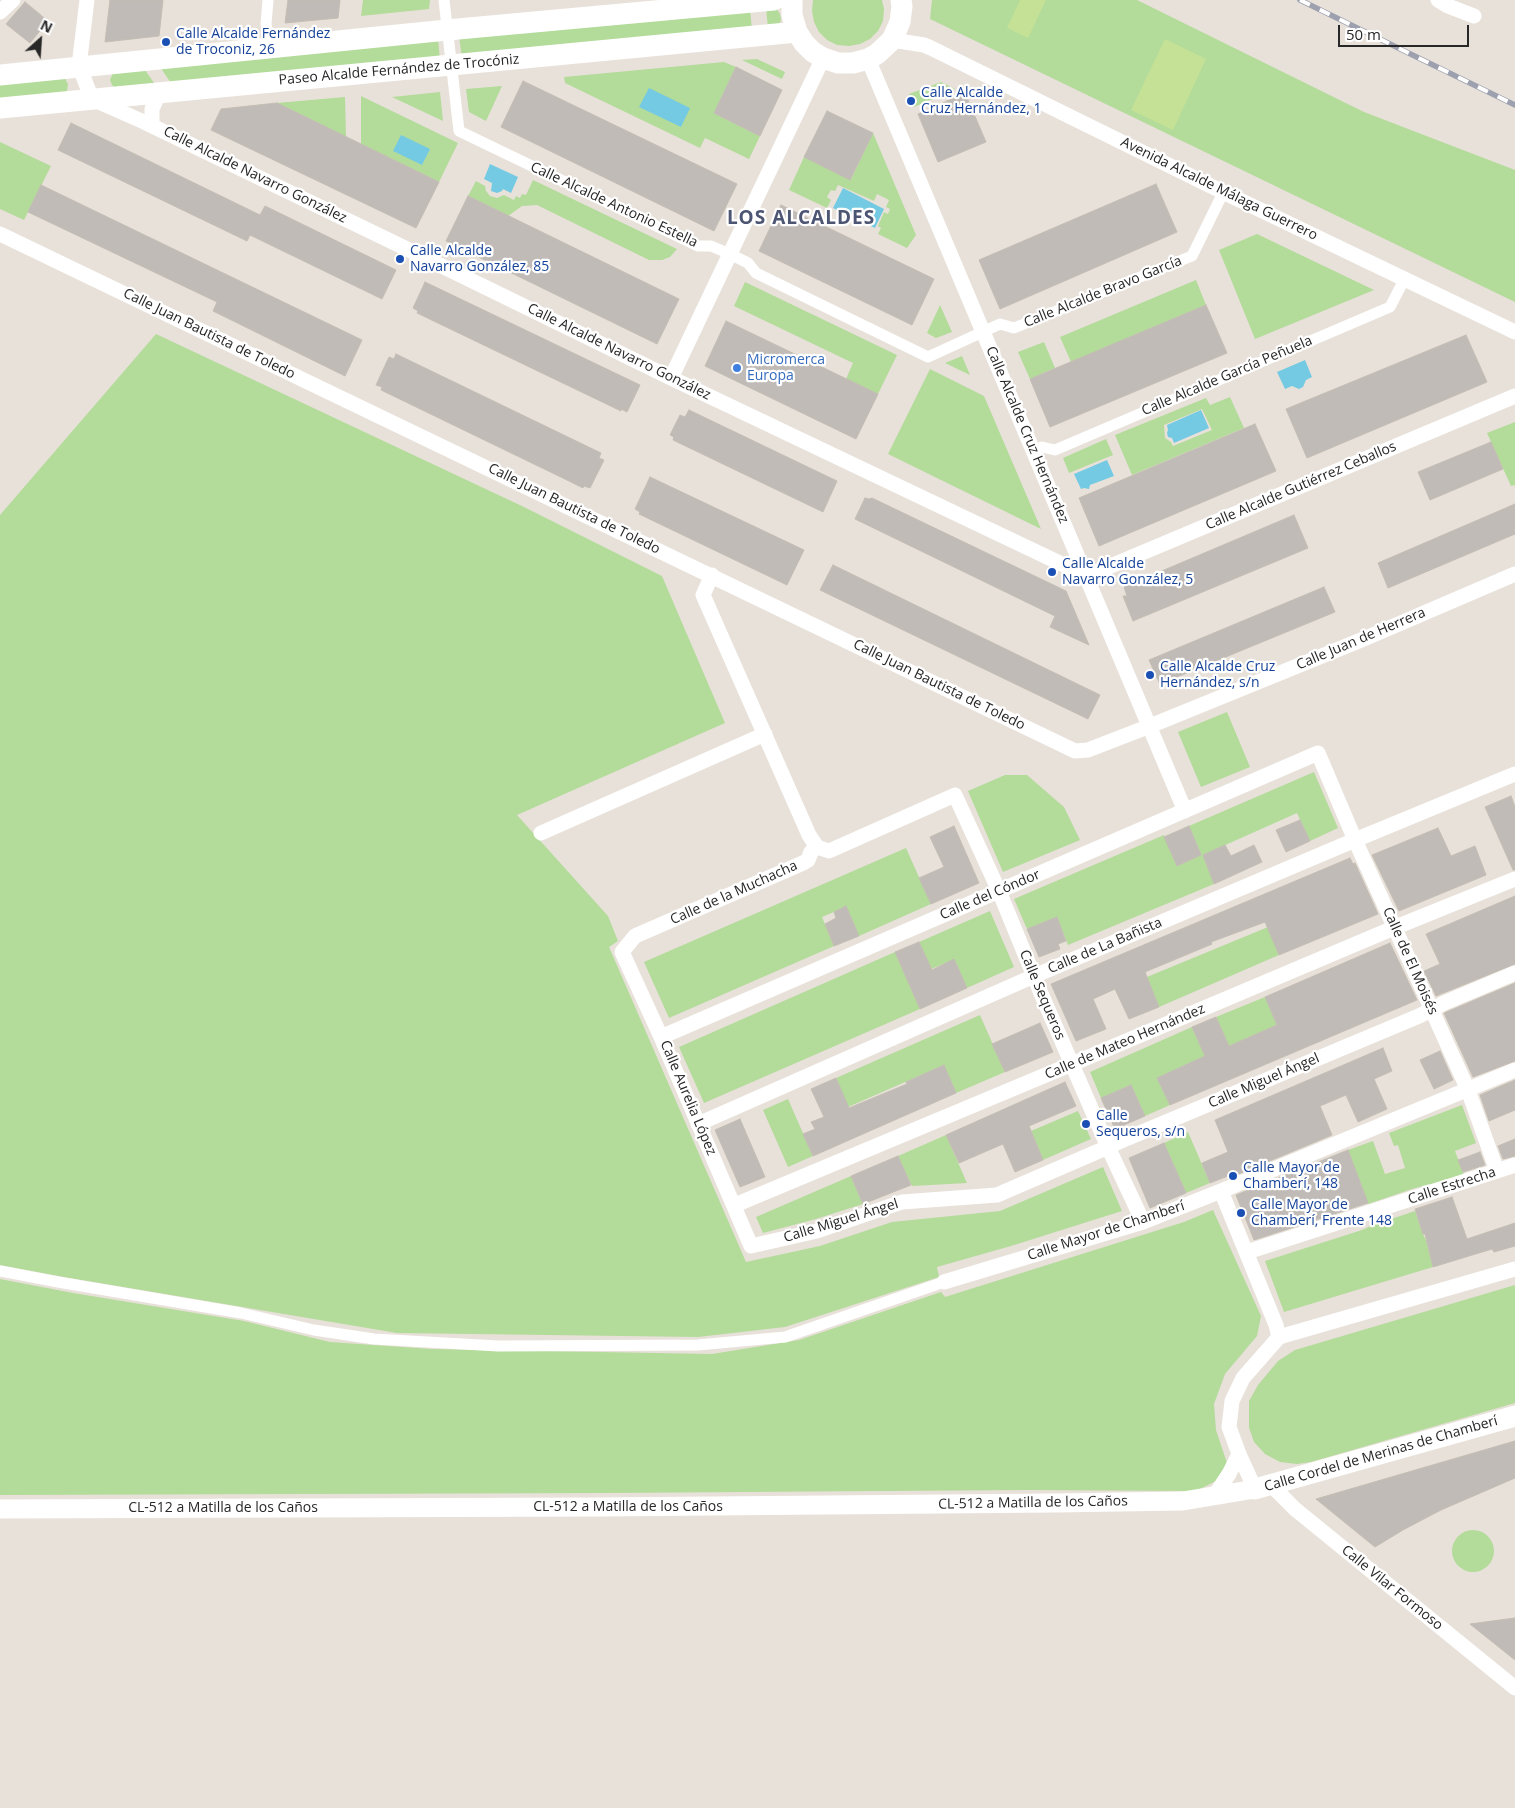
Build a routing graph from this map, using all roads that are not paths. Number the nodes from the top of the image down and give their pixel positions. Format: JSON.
{"nodes":[{"id":1,"x":13,"y":0,"type":"edge"},
{"id":2,"x":87,"y":0,"type":"edge"},
{"id":3,"x":268,"y":0,"type":"edge"},
{"id":4,"x":444,"y":0,"type":"edge"},
{"id":5,"x":774,"y":0,"type":"edge"},
{"id":6,"x":792,"y":0,"type":"edge"},
{"id":7,"x":901,"y":0,"type":"edge"},
{"id":8,"x":1438,"y":0,"type":"edge"},
{"id":9,"x":0,"y":12,"type":"edge"},
{"id":10,"x":1474,"y":16,"type":"dead end"},
{"id":11,"x":447,"y":30,"type":"junction"},
{"id":12,"x":896,"y":31,"type":"junction"},
{"id":13,"x":797,"y":32,"type":"junction"},
{"id":14,"x":270,"y":48,"type":"junction"},
{"id":15,"x":823,"y":58,"type":"junction"},
{"id":16,"x":868,"y":59,"type":"junction"},
{"id":17,"x":452,"y":65,"type":"junction"},
{"id":18,"x":79,"y":66,"type":"junction"},
{"id":19,"x":0,"y":75,"type":"edge"},
{"id":20,"x":159,"y":93,"type":"junction"},
{"id":21,"x":92,"y":99,"type":"junction"},
{"id":22,"x":0,"y":108,"type":"edge"},
{"id":23,"x":152,"y":126,"type":"junction"},
{"id":24,"x":1220,"y":199,"type":"dead end"},
{"id":25,"x":0,"y":234,"type":"edge"},
{"id":26,"x":730,"y":254,"type":"junction"},
{"id":27,"x":1406,"y":278,"type":"junction"},
{"id":28,"x":983,"y":331,"type":"junction"},
{"id":29,"x":1515,"y":332,"type":"edge"},
{"id":30,"x":671,"y":378,"type":"junction"},
{"id":31,"x":1515,"y":396,"type":"edge"},
{"id":32,"x":1034,"y":451,"type":"junction"},
{"id":33,"x":1515,"y":574,"type":"edge"},
{"id":34,"x":712,"y":575,"type":"junction"},
{"id":35,"x":1087,"y":576,"type":"junction"},
{"id":36,"x":1150,"y":726,"type":"junction"},
{"id":37,"x":765,"y":734,"type":"junction"},
{"id":38,"x":1318,"y":753,"type":"joint"},
{"id":39,"x":1514,"y":776,"type":"edge"},
{"id":40,"x":1185,"y":810,"type":"junction"},
{"id":41,"x":541,"y":833,"type":"dead end"},
{"id":42,"x":1355,"y":840,"type":"junction"},
{"id":43,"x":817,"y":847,"type":"junction"},
{"id":44,"x":1515,"y":879,"type":"edge"},
{"id":45,"x":999,"y":891,"type":"junction"},
{"id":46,"x":1396,"y":927,"type":"junction"},
{"id":47,"x":622,"y":952,"type":"joint"},
{"id":48,"x":1515,"y":973,"type":"edge"},
{"id":49,"x":1034,"y":976,"type":"junction"},
{"id":50,"x":1432,"y":1010,"type":"junction"},
{"id":51,"x":661,"y":1037,"type":"junction"},
{"id":52,"x":1072,"y":1064,"type":"junction"},
{"id":53,"x":1515,"y":1070,"type":"edge"},
{"id":54,"x":1468,"y":1090,"type":"junction"},
{"id":55,"x":698,"y":1124,"type":"junction"},
{"id":56,"x":1108,"y":1147,"type":"junction"},
{"id":57,"x":1515,"y":1165,"type":"edge"},
{"id":58,"x":1497,"y":1171,"type":"junction"},
{"id":59,"x":1221,"y":1191,"type":"junction"},
{"id":60,"x":734,"y":1205,"type":"junction"},
{"id":61,"x":1142,"y":1222,"type":"junction"},
{"id":62,"x":751,"y":1246,"type":"joint"},
{"id":63,"x":1247,"y":1252,"type":"junction"},
{"id":64,"x":1515,"y":1269,"type":"edge"},
{"id":65,"x":0,"y":1271,"type":"edge"},
{"id":66,"x":944,"y":1282,"type":"joint"},
{"id":67,"x":1279,"y":1337,"type":"junction"},
{"id":68,"x":1515,"y":1416,"type":"edge"},
{"id":69,"x":1239,"y":1454,"type":"junction"},
{"id":70,"x":1263,"y":1487,"type":"junction"},
{"id":71,"x":1215,"y":1495,"type":"junction"},
{"id":72,"x":0,"y":1509,"type":"edge"},
{"id":73,"x":1515,"y":1688,"type":"edge"}],
"edges":[{"from":1,"to":9,"type":"street"},
{"from":2,"to":18,"type":"street"},
{"from":3,"to":14,"type":"street"},
{"from":4,"to":11,"type":"street"},
{"from":5,"to":11,"type":"main road"},
{"from":6,"to":13,"type":"main road"},
{"from":7,"to":12,"type":"main road"},
{"from":8,"to":10,"type":"street"},
{"from":11,"to":14,"type":"main road"},
{"from":11,"to":17,"type":"street"},
{"from":12,"to":16,"type":"main road"},
{"from":12,"to":27,"type":"street","name":"Avenida Alcalde Málaga Guerrero"},
{"from":13,"to":15,"type":"main road"},
{"from":13,"to":17,"type":"main road","name":"Paseo Alcalde Fernández de Trocóniz"},
{"from":14,"to":18,"type":"main road"},
{"from":15,"to":16,"type":"main road"},
{"from":15,"to":26,"type":"street"},
{"from":16,"to":28,"type":"street","name":"Calle Alcalde Cruz Hernández"},
{"from":17,"to":20,"type":"main road","name":"Paseo Alcalde Fernández de Trocóniz"},
{"from":17,"to":26,"type":"street","name":"Calle Alcalde Antonio Estella"},
{"from":18,"to":19,"type":"main road"},
{"from":18,"to":21,"type":"street"},
{"from":20,"to":21,"type":"main road","name":"Paseo Alcalde Fernández de Trocóniz"},
{"from":20,"to":23,"type":"street","name":"Calle Alcalde Navarro González"},
{"from":21,"to":22,"type":"main road","name":"Paseo Alcalde Fernández de Trocóniz"},
{"from":21,"to":23,"type":"street","name":"Calle Alcalde Navarro González"},
{"from":23,"to":30,"type":"street","name":"Calle Alcalde Navarro González"},
{"from":24,"to":28,"type":"street","name":"Calle Alcalde Bravo García"},
{"from":25,"to":34,"type":"street","name":"Calle Juan Bautista de Toledo"},
{"from":26,"to":28,"type":"street","name":"Calle Alcalde Antonio Estella"},
{"from":26,"to":30,"type":"street"},
{"from":27,"to":29,"type":"street","name":"Avenida Alcalde Málaga Guerrero"},
{"from":27,"to":32,"type":"street","name":"Calle Alcalde García Peñuela"},
{"from":28,"to":32,"type":"street","name":"Calle Alcalde Cruz Hernández"},
{"from":30,"to":35,"type":"street","name":"Calle Alcalde Navarro González"},
{"from":31,"to":35,"type":"street","name":"Calle Alcalde Gutiérrez Ceballos"},
{"from":32,"to":35,"type":"street","name":"Calle Alcalde Cruz Hernández"},
{"from":33,"to":36,"type":"street","name":"Calle Juan de Herrera"},
{"from":34,"to":36,"type":"street","name":"Calle Juan Bautista de Toledo"},
{"from":34,"to":37,"type":"street"},
{"from":35,"to":36,"type":"street","name":"Calle Alcalde Cruz Hernández"},
{"from":36,"to":40,"type":"street","name":"Calle Alcalde Cruz Hernández"},
{"from":37,"to":41,"type":"street"},
{"from":37,"to":43,"type":"street"},
{"from":38,"to":40,"type":"street","name":"Calle del Cóndor"},
{"from":38,"to":42,"type":"street","name":"Calle de El Moisés"},
{"from":39,"to":42,"type":"street","name":"Calle de La Bañista"},
{"from":40,"to":45,"type":"street","name":"Calle del Cóndor"},
{"from":42,"to":46,"type":"street","name":"Calle de El Moisés"},
{"from":42,"to":49,"type":"street","name":"Calle de La Bañista"},
{"from":43,"to":45,"type":"street","name":"Calle Sequeros"},
{"from":43,"to":47,"type":"street","name":"Calle de la Muchacha"},
{"from":44,"to":46,"type":"street","name":"Calle de Mateo Hernández"},
{"from":45,"to":49,"type":"street","name":"Calle Sequeros"},
{"from":45,"to":51,"type":"street","name":"Calle del Cóndor"},
{"from":46,"to":50,"type":"street","name":"Calle de El Moisés"},
{"from":46,"to":52,"type":"street","name":"Calle de Mateo Hernández"},
{"from":47,"to":51,"type":"street","name":"Calle Aurelia López"},
{"from":48,"to":50,"type":"street","name":"Calle Miguel Ángel"},
{"from":49,"to":52,"type":"street","name":"Calle Sequeros"},
{"from":49,"to":55,"type":"street","name":"Calle de La Bañista"},
{"from":50,"to":54,"type":"street","name":"Calle de El Moisés"},
{"from":50,"to":56,"type":"street","name":"Calle Miguel Ángel"},
{"from":51,"to":55,"type":"street","name":"Calle Aurelia López"},
{"from":52,"to":56,"type":"street","name":"Calle Sequeros"},
{"from":52,"to":60,"type":"street","name":"Calle de Mateo Hernández"},
{"from":53,"to":54,"type":"street","name":"Calle Mayor de Chamberí"},
{"from":54,"to":58,"type":"street","name":"Calle de El Moisés"},
{"from":54,"to":59,"type":"street","name":"Calle Mayor de Chamberí"},
{"from":55,"to":60,"type":"street","name":"Calle Aurelia López"},
{"from":56,"to":61,"type":"street","name":"Calle Sequeros"},
{"from":56,"to":62,"type":"street","name":"Calle Miguel Ángel"},
{"from":57,"to":58,"type":"street","name":"Calle Estrecha"},
{"from":58,"to":63,"type":"street","name":"Calle Estrecha"},
{"from":59,"to":61,"type":"street","name":"Calle Mayor de Chamberí"},
{"from":59,"to":63,"type":"street"},
{"from":60,"to":62,"type":"street","name":"Calle Aurelia López"},
{"from":61,"to":66,"type":"street","name":"Calle Mayor de Chamberí"},
{"from":63,"to":67,"type":"street"},
{"from":64,"to":67,"type":"street","name":"Calle Cordel de Merinas de Chamberí"},
{"from":65,"to":66,"type":"street"},
{"from":67,"to":69,"type":"street","name":"Calle Cordel de Merinas de Chamberí"},
{"from":68,"to":70,"type":"main road","name":"Calle Cordel de Merinas de Chamberí"},
{"from":69,"to":70,"type":"street","name":"Calle Cordel de Merinas de Chamberí"},
{"from":69,"to":71,"type":"street"},
{"from":70,"to":71,"type":"street","name":"CL-512 a Matilla de los Caños"},
{"from":70,"to":73,"type":"street","name":"Calle Vilar Formoso"},
{"from":71,"to":72,"type":"street","name":"CL-512 a Matilla de los Caños"}]}
